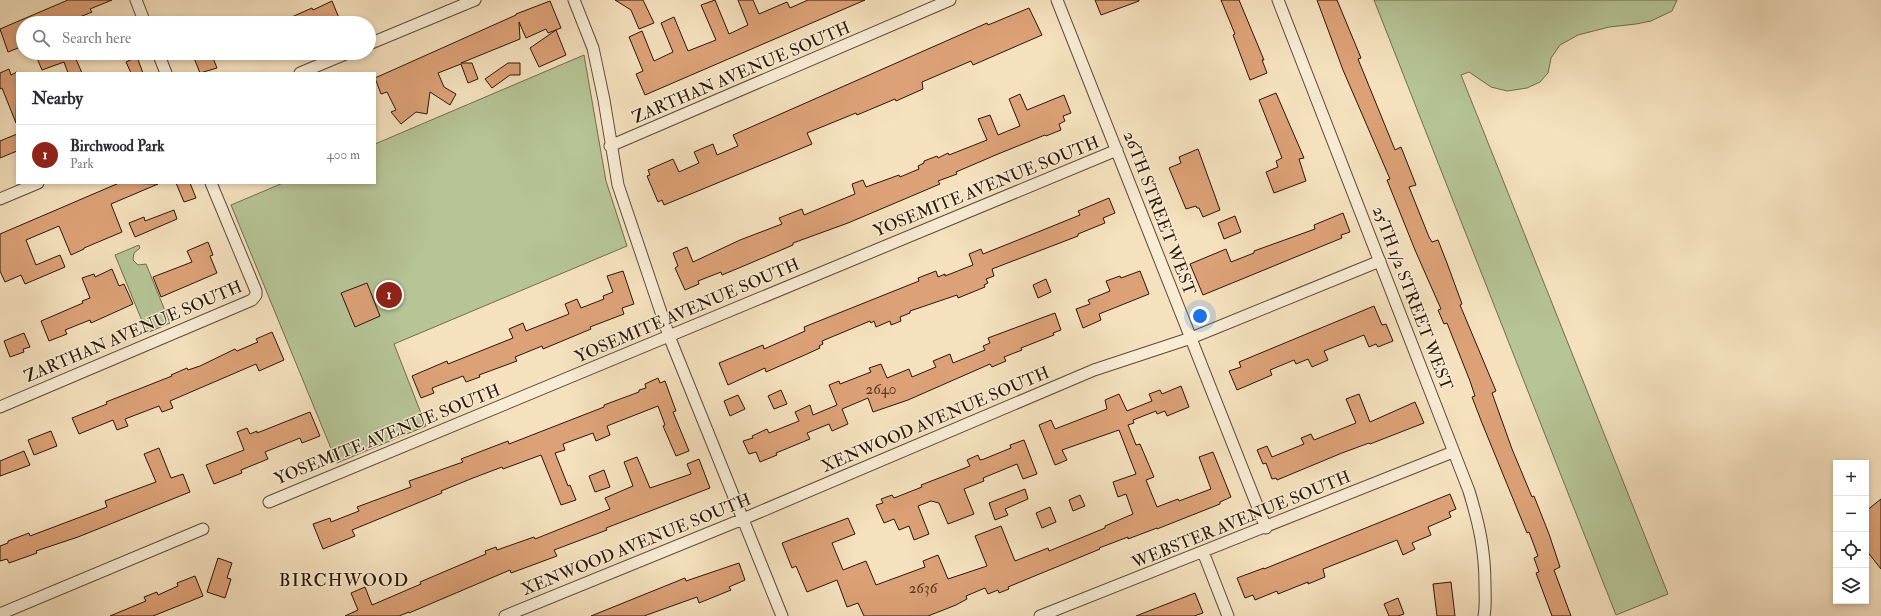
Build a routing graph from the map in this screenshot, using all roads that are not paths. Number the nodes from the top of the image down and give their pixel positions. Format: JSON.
{"nodes":[{"id":1,"x":136,"y":0,"type":"edge"},
{"id":2,"x":475,"y":0,"type":"edge"},
{"id":3,"x":574,"y":0,"type":"edge"},
{"id":4,"x":950,"y":0,"type":"edge"},
{"id":5,"x":1058,"y":0,"type":"edge"},
{"id":6,"x":1278,"y":0,"type":"edge"},
{"id":7,"x":142,"y":16,"type":"edge"},
{"id":8,"x":376,"y":41,"type":"edge"},
{"id":9,"x":161,"y":60,"type":"edge"},
{"id":10,"x":331,"y":60,"type":"edge"},
{"id":11,"x":166,"y":72,"type":"edge"},
{"id":12,"x":302,"y":72,"type":"edge"},
{"id":13,"x":610,"y":146,"type":"junction"},
{"id":14,"x":1117,"y":150,"type":"junction"},
{"id":15,"x":36,"y":184,"type":"edge"},
{"id":16,"x":211,"y":184,"type":"edge"},
{"id":17,"x":0,"y":199,"type":"edge"},
{"id":18,"x":1380,"y":261,"type":"junction"},
{"id":19,"x":669,"y":336,"type":"junction"},
{"id":20,"x":1191,"y":338,"type":"junction"},
{"id":21,"x":0,"y":407,"type":"edge"},
{"id":22,"x":1454,"y":452,"type":"junction"},
{"id":23,"x":270,"y":502,"type":"dead end"},
{"id":24,"x":743,"y":519,"type":"junction"},
{"id":25,"x":1266,"y":528,"type":"junction"},
{"id":26,"x":203,"y":529,"type":"dead end"},
{"id":27,"x":1203,"y":552,"type":"junction"},
{"id":28,"x":0,"y":614,"type":"edge"},
{"id":29,"x":505,"y":616,"type":"edge"},
{"id":30,"x":782,"y":616,"type":"edge"},
{"id":31,"x":1040,"y":616,"type":"edge"},
{"id":32,"x":1228,"y":616,"type":"edge"},
{"id":33,"x":1484,"y":616,"type":"edge"}],
"edges":[{"from":1,"to":7,"type":"street"},
{"from":2,"to":8,"type":"street"},
{"from":3,"to":13,"type":"street"},
{"from":4,"to":13,"type":"street","name":"ZARTHAN AVENUE SOUTH"},
{"from":5,"to":14,"type":"street","name":"26TH STREET WEST"},
{"from":6,"to":18,"type":"street","name":"25TH 1/2 STREET WEST"},
{"from":9,"to":11,"type":"street"},
{"from":10,"to":12,"type":"street"},
{"from":13,"to":19,"type":"street"},
{"from":14,"to":19,"type":"street","name":"YOSEMITE AVENUE SOUTH"},
{"from":14,"to":20,"type":"street","name":"26TH STREET WEST"},
{"from":15,"to":17,"type":"street"},
{"from":16,"to":21,"type":"street","name":"ZARTHAN AVENUE SOUTH"},
{"from":18,"to":20,"type":"street","name":"XENWOOD AVENUE SOUTH"},
{"from":18,"to":22,"type":"street","name":"25TH 1/2 STREET WEST"},
{"from":19,"to":23,"type":"street","name":"YOSEMITE AVENUE SOUTH"},
{"from":19,"to":24,"type":"street"},
{"from":20,"to":24,"type":"street","name":"XENWOOD AVENUE SOUTH"},
{"from":20,"to":25,"type":"street","name":"26TH STREET WEST"},
{"from":22,"to":25,"type":"street","name":"WEBSTER AVENUE SOUTH"},
{"from":22,"to":33,"type":"street","name":"25TH 1/2 STREET WEST"},
{"from":24,"to":29,"type":"street","name":"XENWOOD AVENUE SOUTH"},
{"from":24,"to":30,"type":"street"},
{"from":25,"to":27,"type":"street","name":"WEBSTER AVENUE SOUTH"},
{"from":26,"to":28,"type":"street"},
{"from":27,"to":31,"type":"street","name":"WEBSTER AVENUE SOUTH"},
{"from":27,"to":32,"type":"street"}]}
